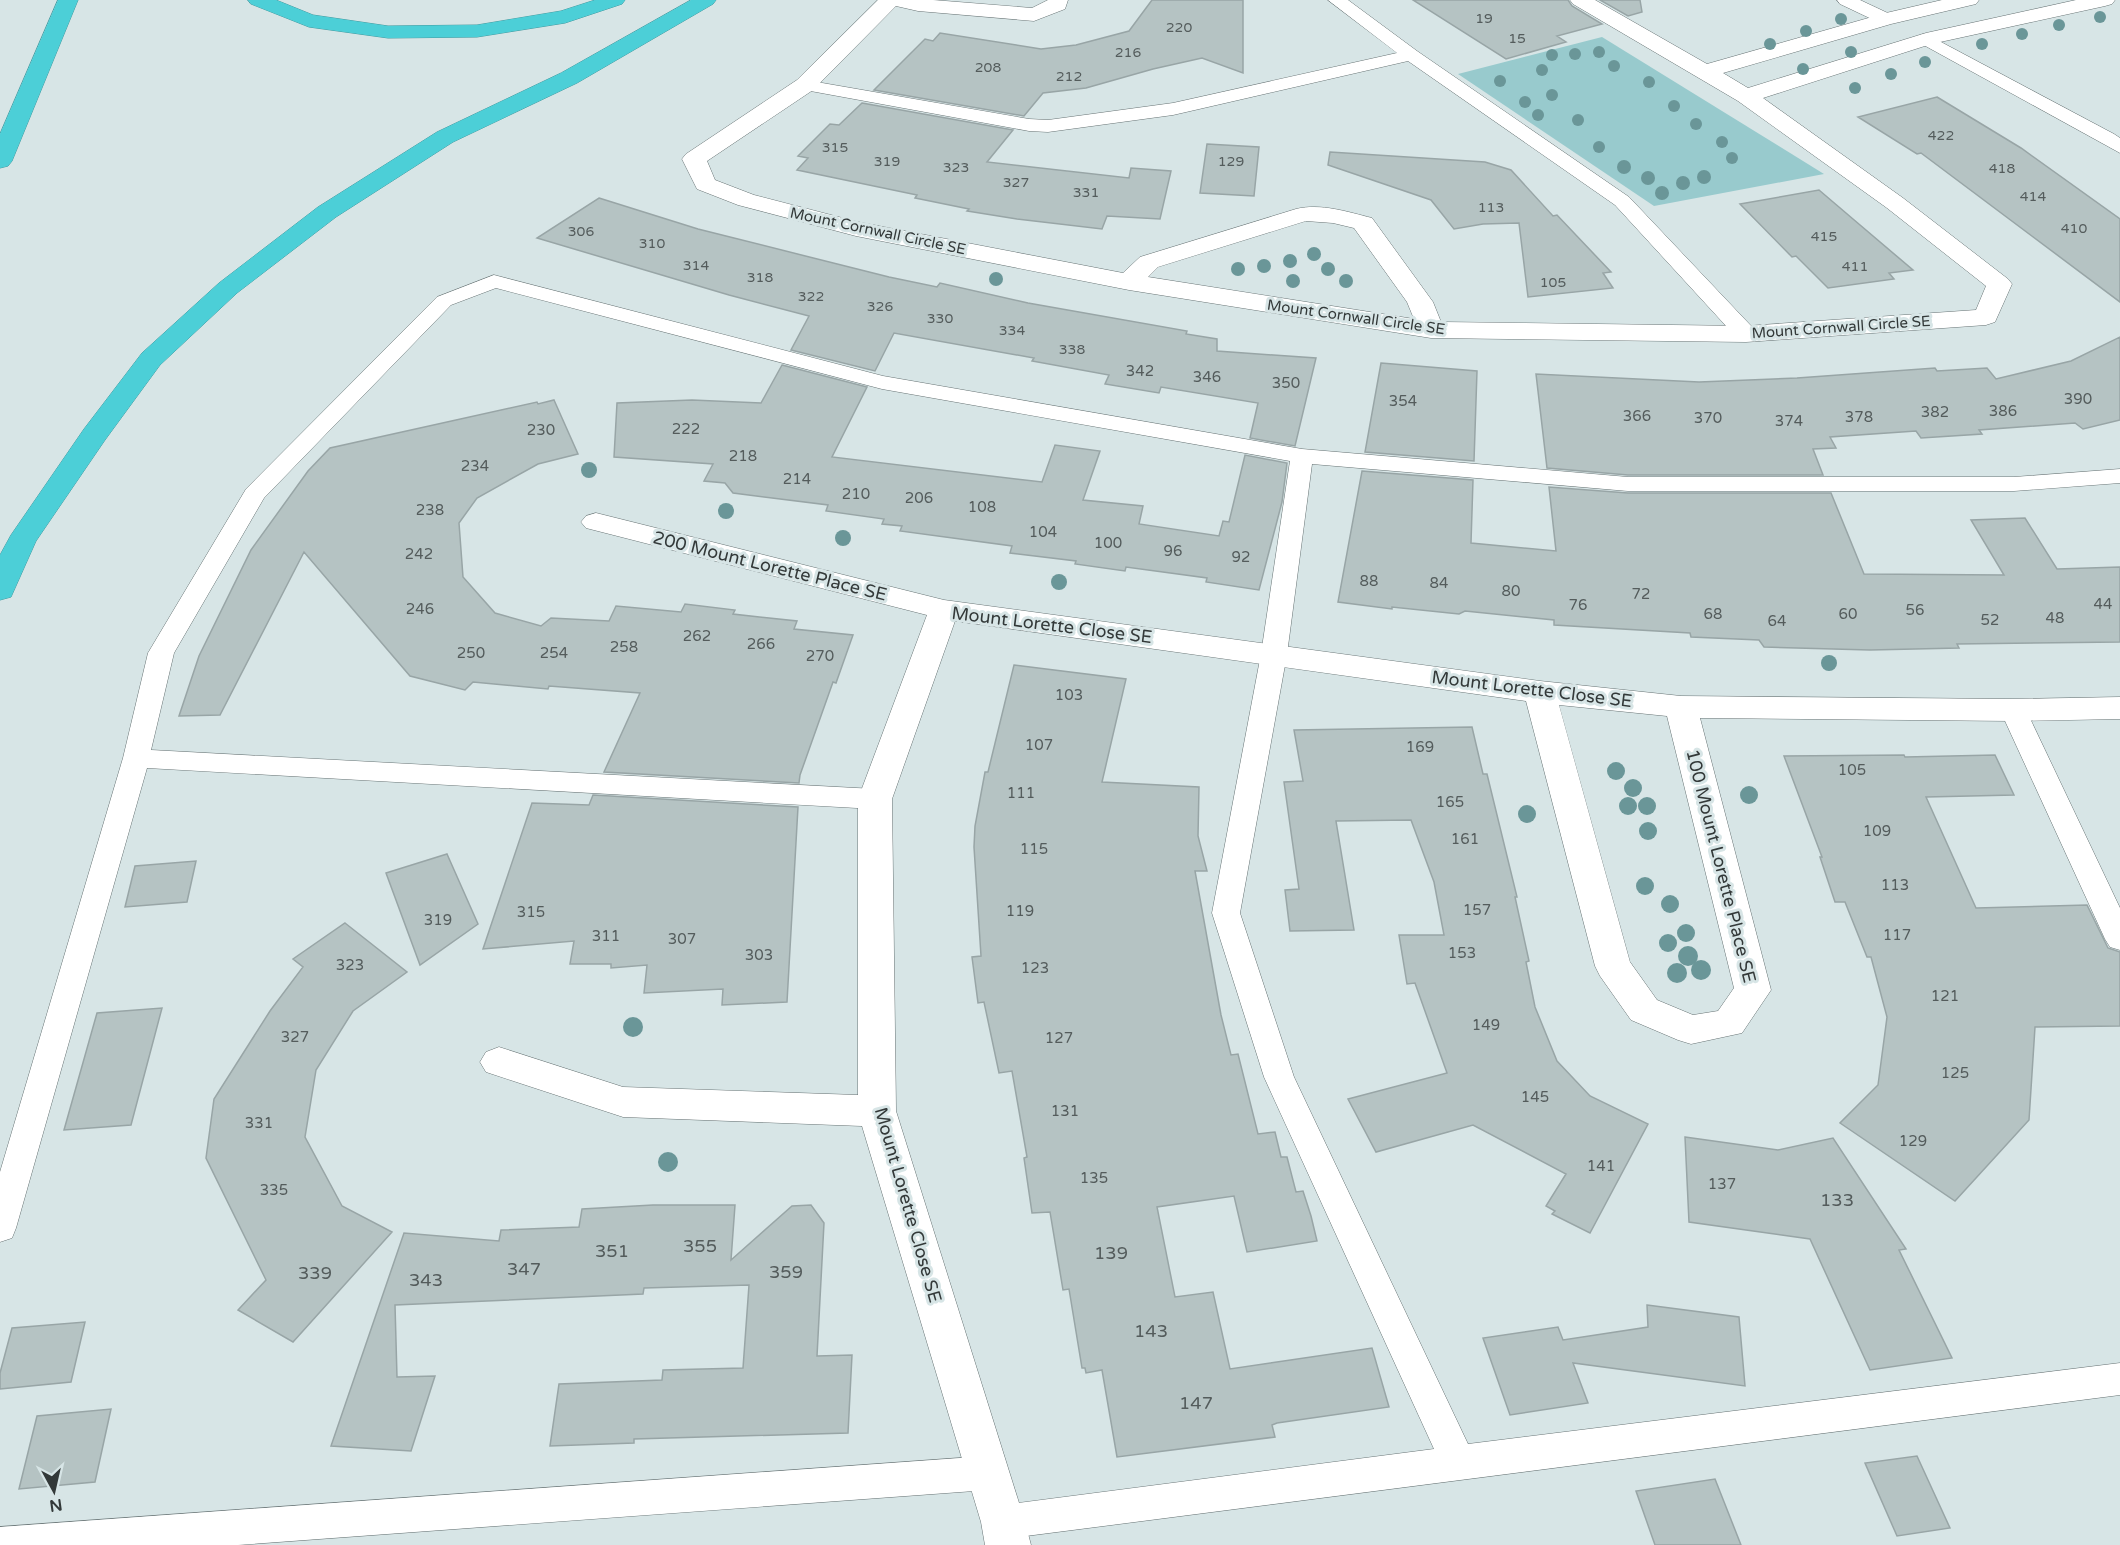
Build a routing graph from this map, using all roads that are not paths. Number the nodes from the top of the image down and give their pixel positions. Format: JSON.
{"nodes":[{"id":1,"x":68,"y":0,"type":"edge"},
{"id":2,"x":258,"y":0,"type":"edge"},
{"id":3,"x":615,"y":0,"type":"edge"},
{"id":4,"x":706,"y":0,"type":"edge"},
{"id":5,"x":890,"y":0,"type":"edge"},
{"id":6,"x":899,"y":0,"type":"edge"},
{"id":7,"x":1058,"y":0,"type":"edge"},
{"id":8,"x":1337,"y":0,"type":"edge"},
{"id":9,"x":1580,"y":0,"type":"edge"},
{"id":10,"x":1846,"y":0,"type":"edge"},
{"id":11,"x":1970,"y":0,"type":"edge"},
{"id":12,"x":2105,"y":0,"type":"edge"},
{"id":13,"x":1886,"y":19,"type":"junction"},
{"id":14,"x":1926,"y":39,"type":"junction"},
{"id":15,"x":1411,"y":55,"type":"junction"},
{"id":16,"x":1704,"y":72,"type":"junction"},
{"id":17,"x":805,"y":85,"type":"junction"},
{"id":18,"x":1746,"y":96,"type":"junction"},
{"id":19,"x":2120,"y":147,"type":"edge"},
{"id":20,"x":0,"y":160,"type":"edge"},
{"id":21,"x":1129,"y":282,"type":"junction"},
{"id":22,"x":1431,"y":330,"type":"junction"},
{"id":23,"x":1746,"y":333,"type":"junction"},
{"id":24,"x":1302,"y":456,"type":"junction"},
{"id":25,"x":2120,"y":476,"type":"edge"},
{"id":26,"x":596,"y":522,"type":"dead end"},
{"id":27,"x":0,"y":590,"type":"edge"},
{"id":28,"x":944,"y":610,"type":"junction"},
{"id":29,"x":1274,"y":654,"type":"junction"},
{"id":30,"x":1540,"y":692,"type":"junction"},
{"id":31,"x":1681,"y":707,"type":"junction"},
{"id":32,"x":2120,"y":708,"type":"edge"},
{"id":33,"x":2013,"y":710,"type":"junction"},
{"id":34,"x":136,"y":758,"type":"junction"},
{"id":35,"x":875,"y":799,"type":"junction"},
{"id":36,"x":2120,"y":939,"type":"edge"},
{"id":37,"x":500,"y":1062,"type":"dead end"},
{"id":38,"x":877,"y":1111,"type":"junction"},
{"id":39,"x":0,"y":1228,"type":"edge"},
{"id":40,"x":2120,"y":1379,"type":"edge"},
{"id":41,"x":1458,"y":1462,"type":"junction"},
{"id":42,"x":988,"y":1473,"type":"junction"},
{"id":43,"x":1006,"y":1533,"type":"edge"},
{"id":44,"x":0,"y":1545,"type":"edge"}],
"edges":[{"from":1,"to":20,"type":"highway"},
{"from":2,"to":3,"type":"highway"},
{"from":4,"to":27,"type":"highway"},
{"from":5,"to":17,"type":"street","name":"Mount Cornwall Circle SE"},
{"from":6,"to":7,"type":"street"},
{"from":8,"to":15,"type":"lane"},
{"from":9,"to":16,"type":"street","name":"Mount Cornwall Circle SE"},
{"from":10,"to":13,"type":"lane"},
{"from":11,"to":13,"type":"street"},
{"from":12,"to":14,"type":"street"},
{"from":13,"to":14,"type":"street"},
{"from":13,"to":16,"type":"street"},
{"from":14,"to":18,"type":"street"},
{"from":14,"to":19,"type":"lane"},
{"from":15,"to":17,"type":"lane"},
{"from":15,"to":23,"type":"lane"},
{"from":16,"to":18,"type":"street","name":"Mount Cornwall Circle SE"},
{"from":17,"to":21,"type":"street","name":"Mount Cornwall Circle SE"},
{"from":18,"to":23,"type":"street","name":"Mount Cornwall Circle SE"},
{"from":21,"to":22,"type":"street","name":"Mount Cornwall Circle SE"},
{"from":21,"to":22,"type":"street"},
{"from":22,"to":23,"type":"street","name":"Mount Cornwall Circle SE"},
{"from":24,"to":25,"type":"lane"},
{"from":24,"to":29,"type":"lane"},
{"from":24,"to":34,"type":"lane"},
{"from":26,"to":28,"type":"street","name":"200 Mount Lorette Place SE"},
{"from":28,"to":29,"type":"street","name":"Mount Lorette Close SE"},
{"from":28,"to":35,"type":"street","name":"Mount Lorette Close SE"},
{"from":29,"to":30,"type":"street","name":"Mount Lorette Close SE"},
{"from":29,"to":41,"type":"lane"},
{"from":30,"to":31,"type":"street","name":"Mount Lorette Close SE"},
{"from":30,"to":31,"type":"street","name":"100 Mount Lorette Place SE"},
{"from":31,"to":33,"type":"street","name":"Mount Lorette Close SE"},
{"from":32,"to":33,"type":"street","name":"Mount Lorette Close SE"},
{"from":33,"to":36,"type":"lane"},
{"from":34,"to":35,"type":"lane"},
{"from":34,"to":39,"type":"lane"},
{"from":35,"to":38,"type":"street","name":"Mount Lorette Close SE"},
{"from":37,"to":38,"type":"street"},
{"from":38,"to":42,"type":"street","name":"Mount Lorette Close SE"},
{"from":40,"to":41,"type":"lane"},
{"from":41,"to":43,"type":"lane"},
{"from":42,"to":43,"type":"street","name":"Mount Lorette Close SE"},
{"from":42,"to":44,"type":"lane"}]}
